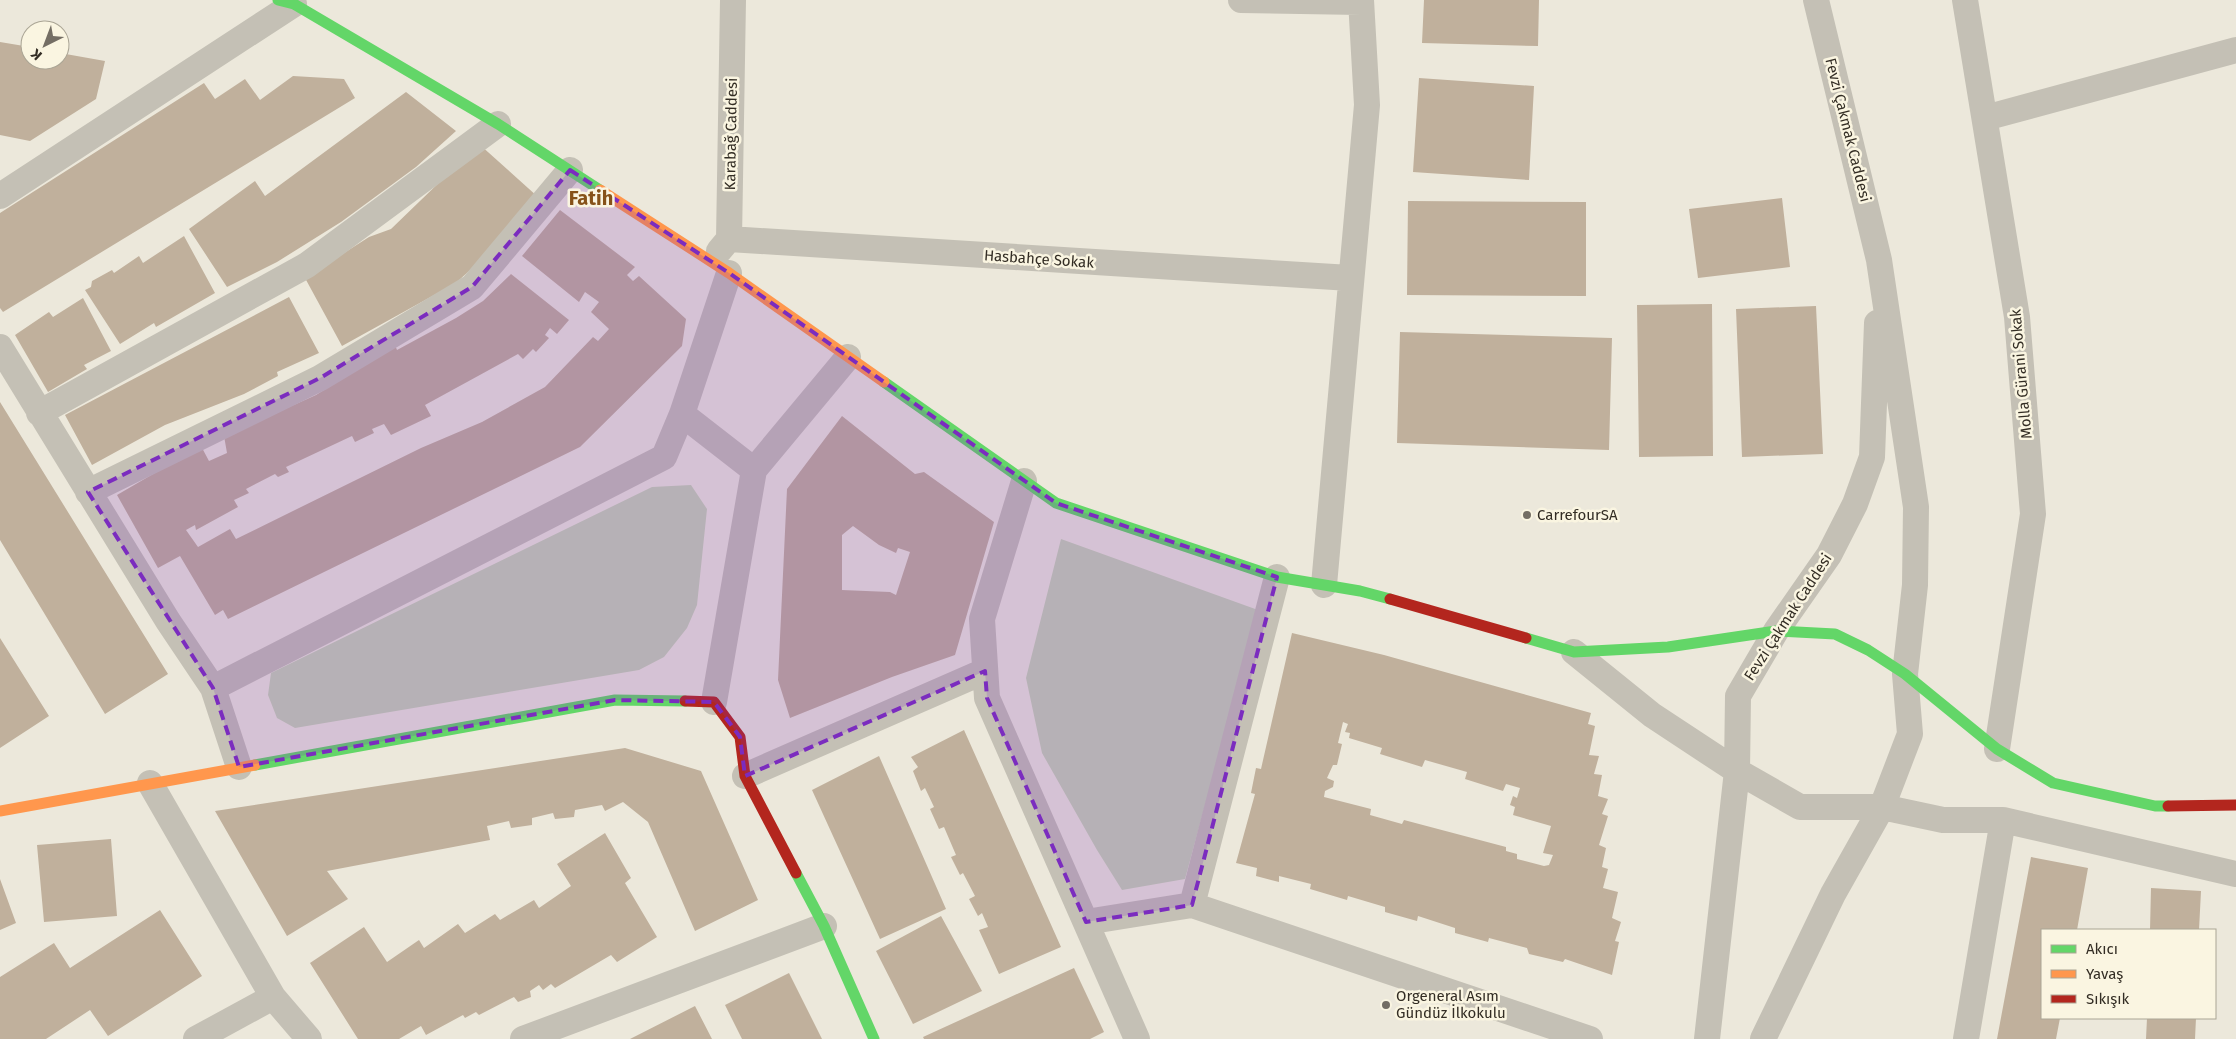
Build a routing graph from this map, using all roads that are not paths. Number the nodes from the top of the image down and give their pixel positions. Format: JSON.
{"nodes":[{"id":1,"x":733,"y":0,"type":"edge"},
{"id":2,"x":1241,"y":0,"type":"edge"},
{"id":3,"x":1816,"y":0,"type":"edge"},
{"id":4,"x":1965,"y":0,"type":"edge"},
{"id":5,"x":1361,"y":1,"type":"edge"},
{"id":6,"x":286,"y":2,"type":"edge"},
{"id":7,"x":2236,"y":50,"type":"edge"},
{"id":8,"x":1985,"y":118,"type":"junction"},
{"id":9,"x":498,"y":124,"type":"junction"},
{"id":10,"x":570,"y":170,"type":"junction"},
{"id":11,"x":0,"y":196,"type":"edge"},
{"id":12,"x":729,"y":239,"type":"junction"},
{"id":13,"x":1879,"y":260,"type":"junction"},
{"id":14,"x":719,"y":267,"type":"junction"},
{"id":15,"x":1350,"y":278,"type":"junction"},
{"id":16,"x":0,"y":347,"type":"edge"},
{"id":17,"x":848,"y":357,"type":"junction"},
{"id":18,"x":39,"y":413,"type":"junction"},
{"id":19,"x":682,"y":414,"type":"junction"},
{"id":20,"x":754,"y":470,"type":"junction"},
{"id":21,"x":1024,"y":481,"type":"junction"},
{"id":22,"x":88,"y":492,"type":"junction"},
{"id":23,"x":1277,"y":577,"type":"junction"},
{"id":24,"x":1324,"y":585,"type":"junction"},
{"id":25,"x":1776,"y":631,"type":"junction"},
{"id":26,"x":1574,"y":652,"type":"junction"},
{"id":27,"x":985,"y":671,"type":"junction"},
{"id":28,"x":1904,"y":674,"type":"junction"},
{"id":29,"x":213,"y":688,"type":"junction"},
{"id":30,"x":714,"y":702,"type":"junction"},
{"id":31,"x":1997,"y":749,"type":"junction"},
{"id":32,"x":239,"y":767,"type":"junction"},
{"id":33,"x":1737,"y":771,"type":"junction"},
{"id":34,"x":745,"y":776,"type":"junction"},
{"id":35,"x":150,"y":783,"type":"junction"},
{"id":36,"x":2236,"y":805,"type":"edge"},
{"id":37,"x":1882,"y":807,"type":"junction"},
{"id":38,"x":0,"y":811,"type":"edge"},
{"id":39,"x":2003,"y":820,"type":"junction"},
{"id":40,"x":2236,"y":874,"type":"edge"},
{"id":41,"x":1192,"y":905,"type":"junction"},
{"id":42,"x":1086,"y":922,"type":"junction"},
{"id":43,"x":824,"y":926,"type":"junction"},
{"id":44,"x":273,"y":997,"type":"junction"},
{"id":45,"x":196,"y":1039,"type":"edge"},
{"id":46,"x":309,"y":1039,"type":"edge"},
{"id":47,"x":523,"y":1039,"type":"edge"},
{"id":48,"x":874,"y":1039,"type":"edge"},
{"id":49,"x":1137,"y":1039,"type":"edge"},
{"id":50,"x":1590,"y":1039,"type":"edge"},
{"id":51,"x":1707,"y":1039,"type":"edge"},
{"id":52,"x":1763,"y":1039,"type":"edge"},
{"id":53,"x":1966,"y":1039,"type":"edge"}],
"edges":[{"from":1,"to":12,"type":"street","name":"Karabağ Caddesi"},
{"from":2,"to":5,"type":"street"},
{"from":3,"to":13,"type":"street","name":"Fevzi Çakmak Caddesi"},
{"from":4,"to":8,"type":"street","name":"Molla Gürani Sokak"},
{"from":5,"to":15,"type":"street"},
{"from":6,"to":9,"type":"street"},
{"from":6,"to":11,"type":"street"},
{"from":7,"to":8,"type":"street"},
{"from":8,"to":31,"type":"street","name":"Molla Gürani Sokak"},
{"from":9,"to":10,"type":"street"},
{"from":9,"to":18,"type":"street"},
{"from":10,"to":14,"type":"street"},
{"from":10,"to":22,"type":"street"},
{"from":12,"to":14,"type":"street"},
{"from":12,"to":15,"type":"street","name":"Hasbahçe Sokak"},
{"from":13,"to":25,"type":"street","name":"Fevzi Çakmak Caddesi"},
{"from":13,"to":28,"type":"street","name":"Fevzi Çakmak Caddesi"},
{"from":14,"to":17,"type":"street"},
{"from":14,"to":19,"type":"street"},
{"from":15,"to":24,"type":"street"},
{"from":16,"to":18,"type":"street"},
{"from":17,"to":20,"type":"street"},
{"from":17,"to":21,"type":"street"},
{"from":18,"to":22,"type":"street"},
{"from":19,"to":20,"type":"street"},
{"from":19,"to":29,"type":"street"},
{"from":20,"to":30,"type":"street"},
{"from":21,"to":23,"type":"street"},
{"from":21,"to":27,"type":"street"},
{"from":22,"to":29,"type":"street"},
{"from":23,"to":24,"type":"street"},
{"from":23,"to":41,"type":"street"},
{"from":24,"to":26,"type":"street"},
{"from":25,"to":26,"type":"street"},
{"from":25,"to":28,"type":"street"},
{"from":25,"to":33,"type":"street","name":"Fevzi Çakmak Caddesi"},
{"from":26,"to":33,"type":"street"},
{"from":27,"to":34,"type":"street"},
{"from":27,"to":42,"type":"street"},
{"from":28,"to":31,"type":"street"},
{"from":28,"to":37,"type":"street","name":"Fevzi Çakmak Caddesi"},
{"from":29,"to":32,"type":"street"},
{"from":30,"to":32,"type":"street"},
{"from":30,"to":34,"type":"street"},
{"from":31,"to":36,"type":"street"},
{"from":32,"to":35,"type":"street"},
{"from":33,"to":37,"type":"street"},
{"from":33,"to":51,"type":"street","name":"Fevzi Çakmak Caddesi"},
{"from":34,"to":43,"type":"street"},
{"from":35,"to":38,"type":"street"},
{"from":35,"to":44,"type":"street"},
{"from":37,"to":39,"type":"street"},
{"from":37,"to":52,"type":"street","name":"Fevzi Çakmak Caddesi"},
{"from":39,"to":40,"type":"street"},
{"from":39,"to":53,"type":"street"},
{"from":41,"to":42,"type":"street"},
{"from":41,"to":50,"type":"street"},
{"from":42,"to":49,"type":"street"},
{"from":43,"to":47,"type":"street"},
{"from":43,"to":48,"type":"street"},
{"from":44,"to":45,"type":"street"},
{"from":44,"to":46,"type":"street"}]}
